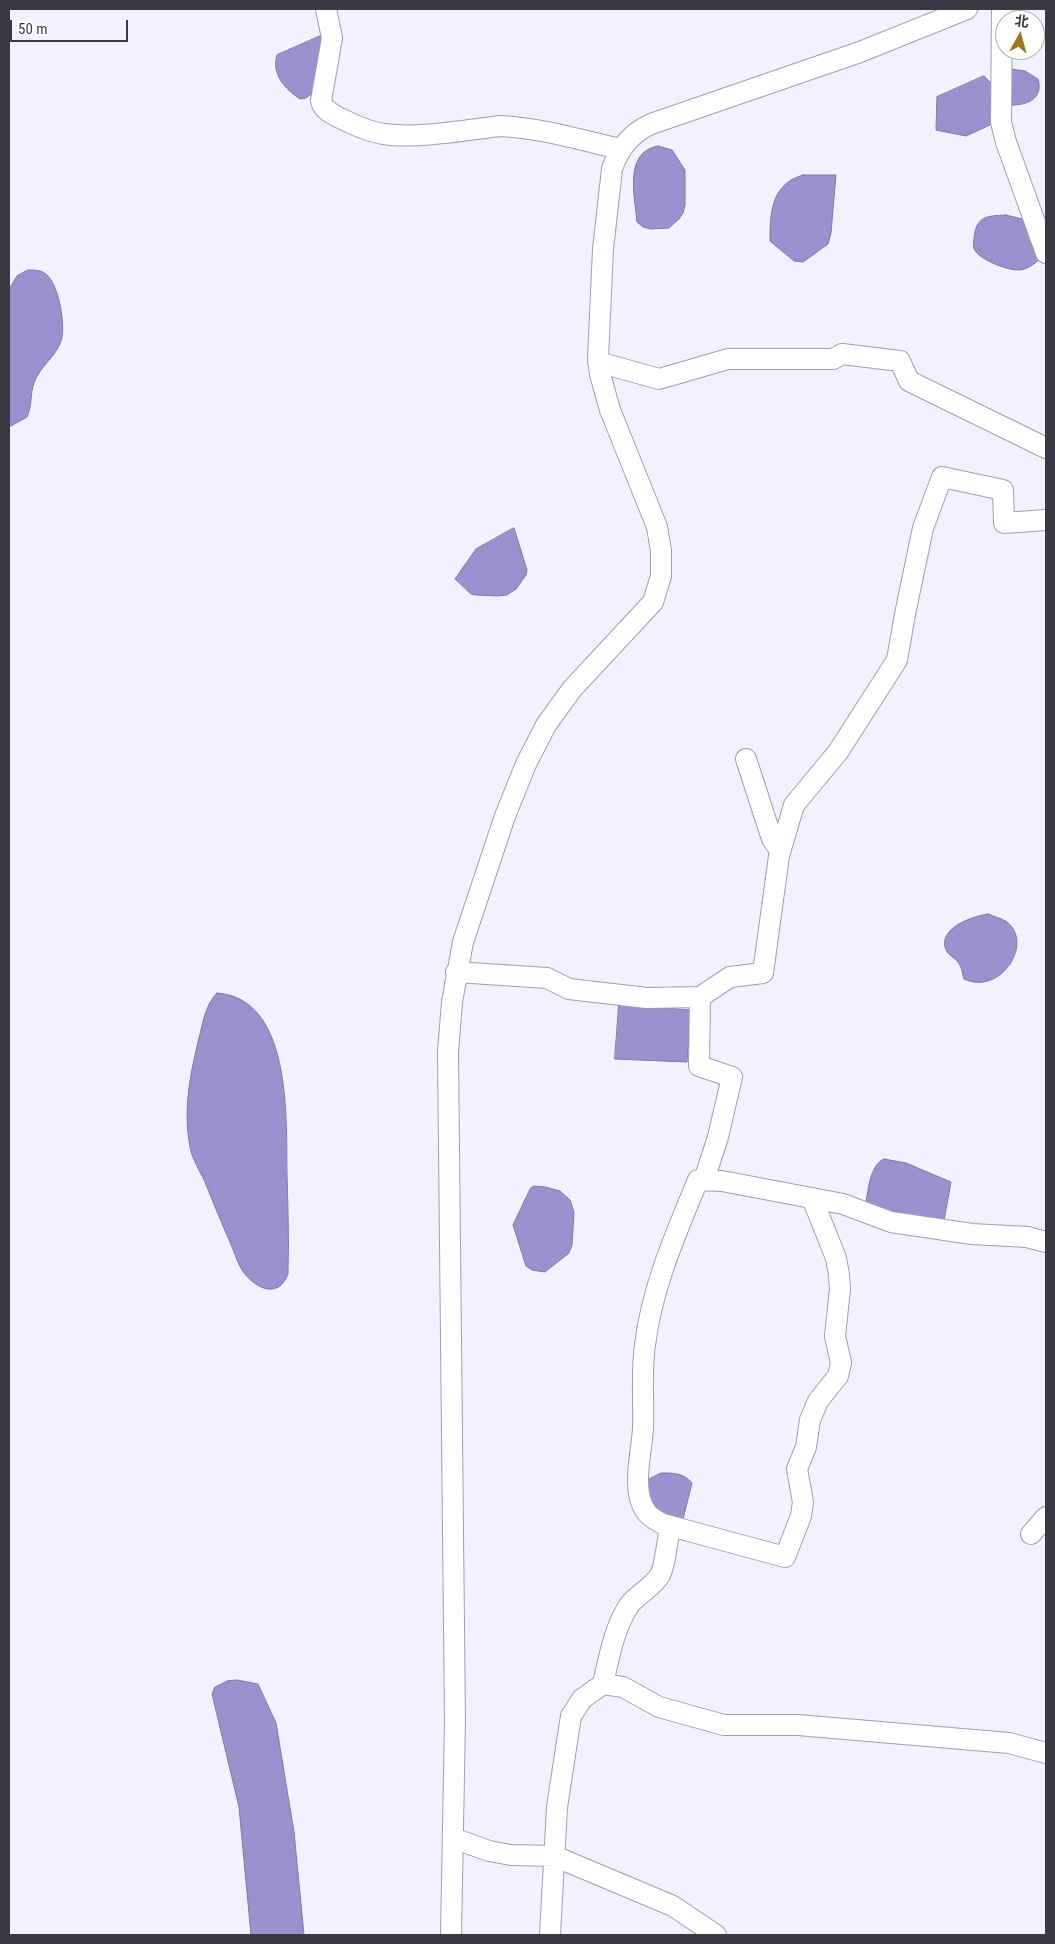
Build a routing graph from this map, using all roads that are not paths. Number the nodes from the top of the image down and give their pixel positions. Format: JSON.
{"nodes":[{"id":1,"x":326,"y":9,"type":"edge"},
{"id":2,"x":967,"y":9,"type":"edge"},
{"id":3,"x":1002,"y":9,"type":"edge"},
{"id":4,"x":620,"y":149,"type":"junction"},
{"id":5,"x":1046,"y":253,"type":"edge"},
{"id":6,"x":598,"y":362,"type":"junction"},
{"id":7,"x":1046,"y":448,"type":"edge"},
{"id":8,"x":1046,"y":520,"type":"edge"},
{"id":9,"x":746,"y":759,"type":"dead end"},
{"id":10,"x":780,"y":850,"type":"junction"},
{"id":11,"x":456,"y":972,"type":"junction"},
{"id":12,"x":700,"y":997,"type":"junction"},
{"id":13,"x":704,"y":1180,"type":"junction"},
{"id":14,"x":812,"y":1198,"type":"junction"},
{"id":15,"x":1046,"y":1242,"type":"edge"},
{"id":16,"x":1046,"y":1518,"type":"edge"},
{"id":17,"x":670,"y":1526,"type":"junction"},
{"id":18,"x":1031,"y":1534,"type":"dead end"},
{"id":19,"x":603,"y":1684,"type":"junction"},
{"id":20,"x":1046,"y":1752,"type":"edge"},
{"id":21,"x":453,"y":1838,"type":"junction"},
{"id":22,"x":554,"y":1856,"type":"junction"},
{"id":23,"x":451,"y":1935,"type":"edge"},
{"id":24,"x":550,"y":1935,"type":"edge"},
{"id":25,"x":716,"y":1935,"type":"edge"}],
"edges":[{"from":1,"to":4,"type":"street"},
{"from":2,"to":4,"type":"street"},
{"from":3,"to":5,"type":"street"},
{"from":4,"to":6,"type":"street"},
{"from":6,"to":7,"type":"street"},
{"from":6,"to":11,"type":"street"},
{"from":8,"to":10,"type":"street"},
{"from":9,"to":10,"type":"street"},
{"from":10,"to":12,"type":"street"},
{"from":11,"to":12,"type":"street"},
{"from":11,"to":21,"type":"street"},
{"from":12,"to":13,"type":"street"},
{"from":13,"to":14,"type":"street"},
{"from":13,"to":17,"type":"street"},
{"from":14,"to":15,"type":"street"},
{"from":14,"to":17,"type":"street"},
{"from":16,"to":18,"type":"street"},
{"from":17,"to":19,"type":"street"},
{"from":19,"to":20,"type":"street"},
{"from":19,"to":22,"type":"street"},
{"from":21,"to":22,"type":"street"},
{"from":21,"to":23,"type":"street"},
{"from":22,"to":24,"type":"street"},
{"from":22,"to":25,"type":"street"}]}
